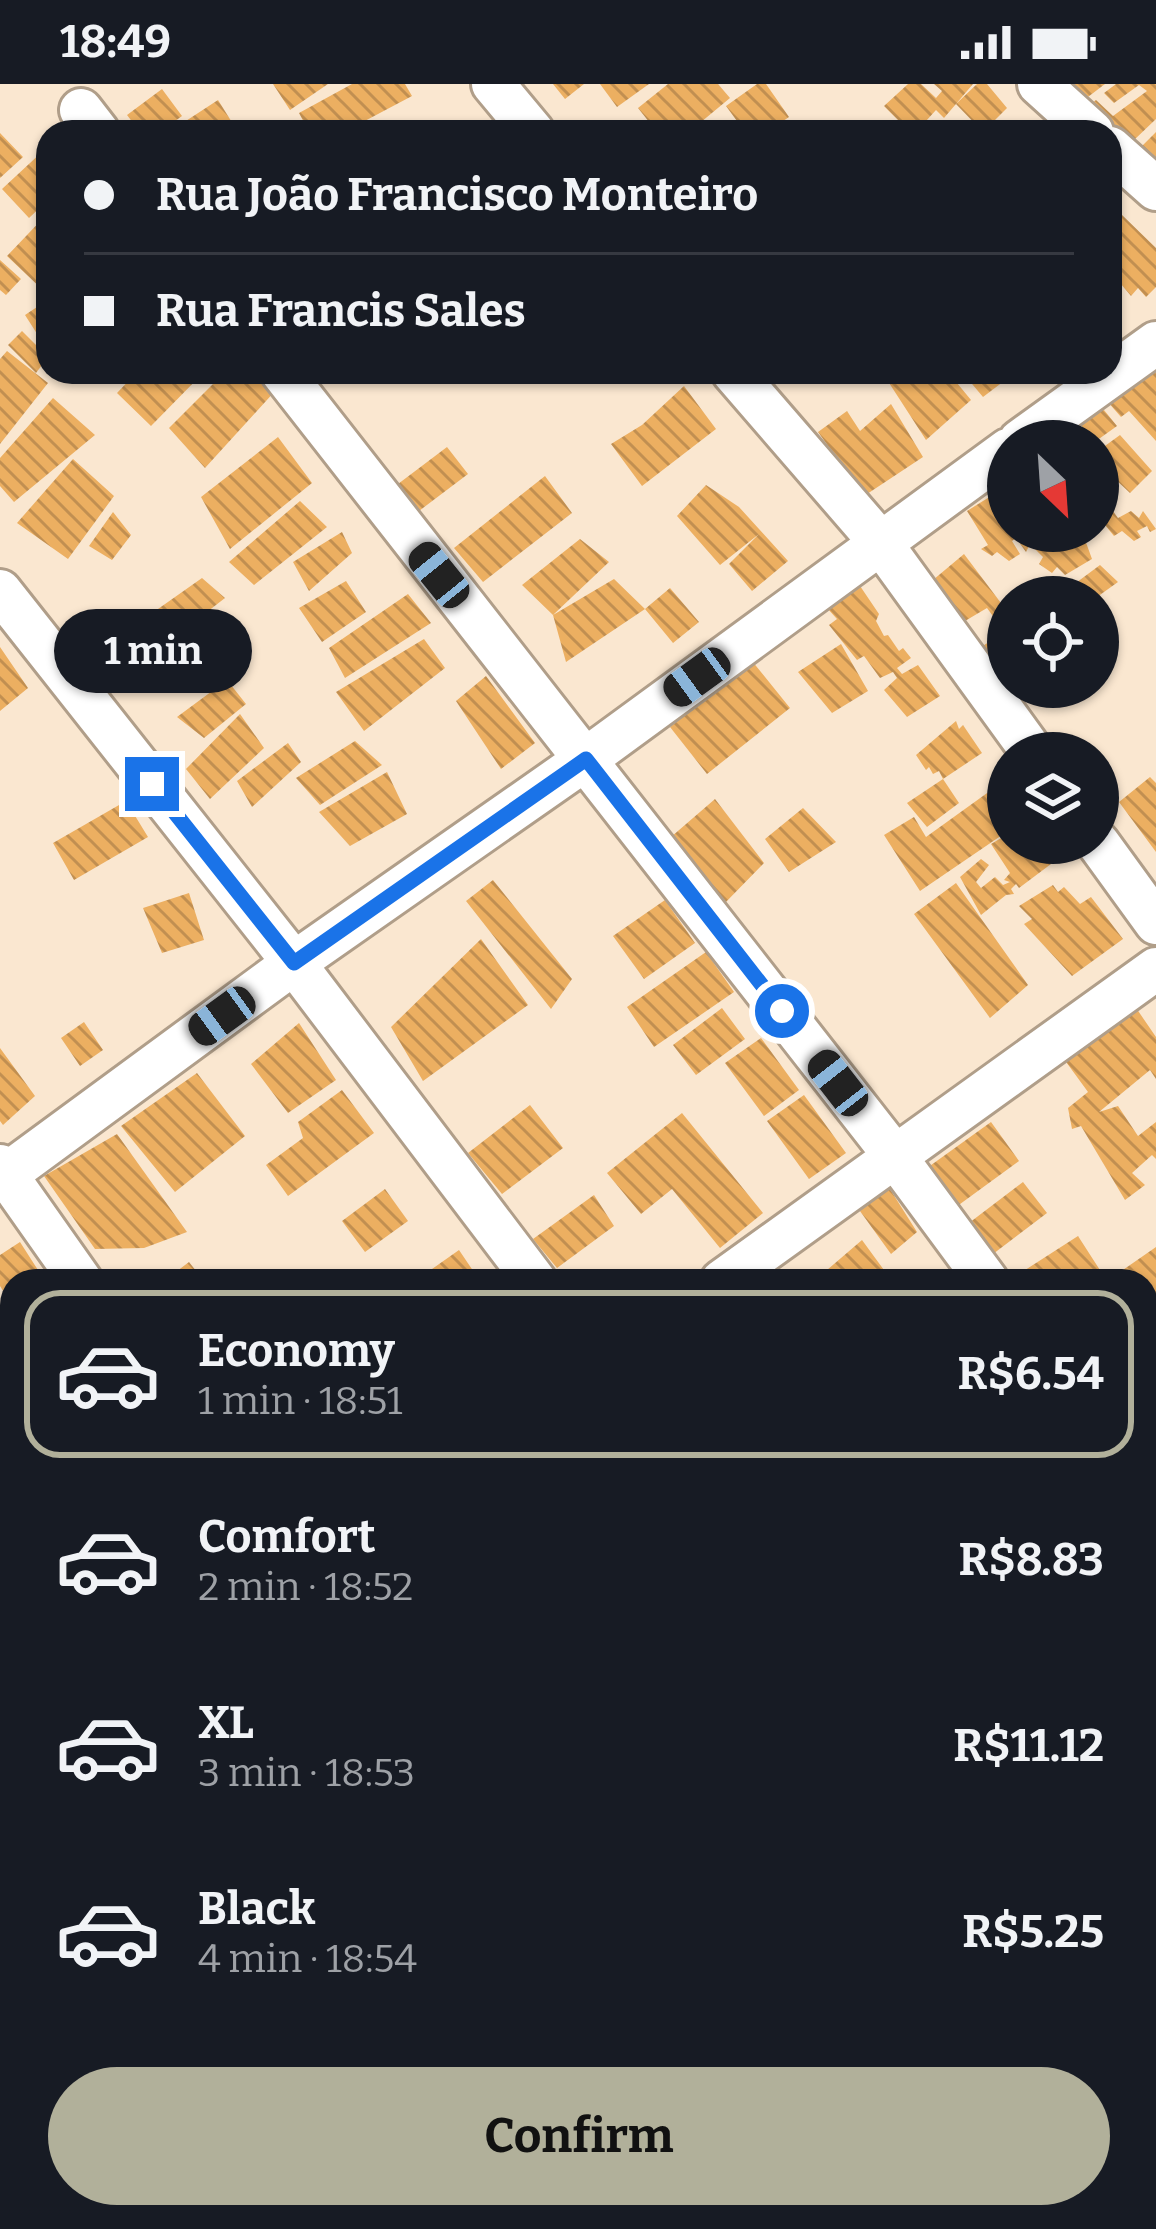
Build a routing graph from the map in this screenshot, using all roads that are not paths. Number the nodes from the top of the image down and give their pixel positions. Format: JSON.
{"nodes":[{"id":1,"x":493,"y":84,"type":"edge"},
{"id":2,"x":1039,"y":84,"type":"edge"},
{"id":3,"x":523,"y":120,"type":"edge"},
{"id":4,"x":1079,"y":120,"type":"edge"},
{"id":5,"x":1122,"y":159,"type":"edge"},
{"id":6,"x":1156,"y":189,"type":"edge"},
{"id":7,"x":1156,"y":344,"type":"edge"},
{"id":8,"x":1122,"y":368,"type":"edge"},
{"id":9,"x":291,"y":384,"type":"edge"},
{"id":10,"x":743,"y":384,"type":"edge"},
{"id":11,"x":1100,"y":384,"type":"edge"},
{"id":12,"x":1050,"y":420,"type":"edge"},
{"id":13,"x":987,"y":465,"type":"edge"},
{"id":14,"x":880,"y":542,"type":"junction"},
{"id":15,"x":0,"y":591,"type":"edge"},
{"id":16,"x":1018,"y":732,"type":"edge"},
{"id":17,"x":586,"y":759,"type":"junction"},
{"id":18,"x":1113,"y":864,"type":"edge"},
{"id":19,"x":1156,"y":923,"type":"edge"},
{"id":20,"x":294,"y":963,"type":"junction"},
{"id":21,"x":1156,"y":969,"type":"edge"},
{"id":22,"x":894,"y":1154,"type":"junction"},
{"id":23,"x":2,"y":1173,"type":"edge"},
{"id":24,"x":72,"y":1269,"type":"edge"},
{"id":25,"x":526,"y":1269,"type":"edge"},
{"id":26,"x":738,"y":1269,"type":"edge"},
{"id":27,"x":978,"y":1269,"type":"edge"}],
"edges":[{"from":1,"to":3,"type":"street"},
{"from":2,"to":4,"type":"street"},
{"from":5,"to":6,"type":"street"},
{"from":7,"to":8,"type":"street"},
{"from":9,"to":17,"type":"street"},
{"from":10,"to":14,"type":"street"},
{"from":11,"to":12,"type":"street"},
{"from":13,"to":14,"type":"street"},
{"from":14,"to":16,"type":"street"},
{"from":14,"to":17,"type":"street"},
{"from":15,"to":20,"type":"street"},
{"from":17,"to":20,"type":"street"},
{"from":17,"to":22,"type":"street"},
{"from":18,"to":19,"type":"street"},
{"from":20,"to":23,"type":"street"},
{"from":20,"to":25,"type":"street"},
{"from":21,"to":22,"type":"street"},
{"from":22,"to":26,"type":"street"},
{"from":22,"to":27,"type":"street"},
{"from":23,"to":24,"type":"street"}]}
